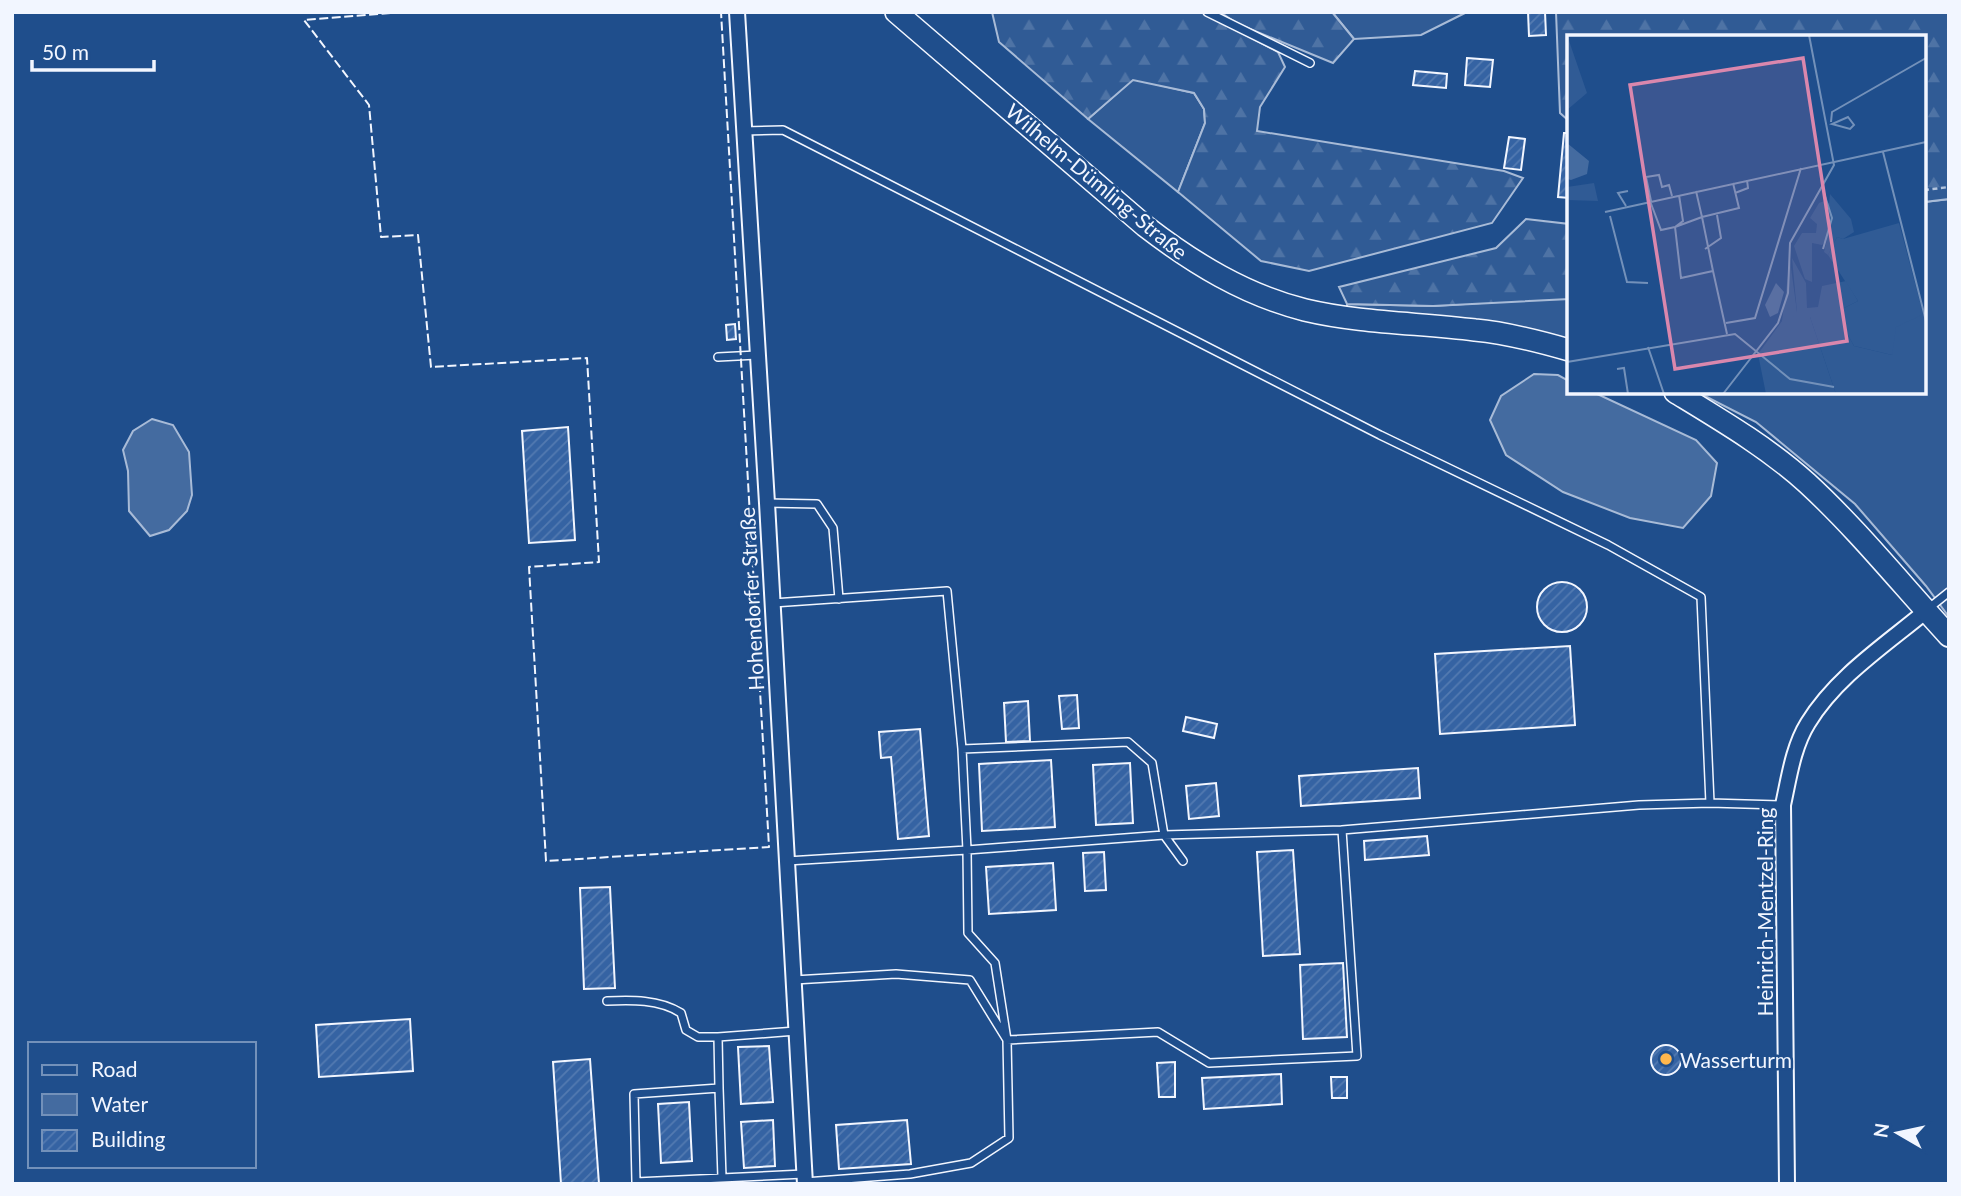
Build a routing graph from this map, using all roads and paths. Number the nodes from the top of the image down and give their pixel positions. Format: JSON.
{"nodes":[{"id":1,"x":737,"y":12,"type":"edge"},
{"id":2,"x":896,"y":12,"type":"edge"},
{"id":3,"x":1207,"y":12,"type":"edge"},
{"id":4,"x":1310,"y":63,"type":"dead end"},
{"id":5,"x":743,"y":131,"type":"junction"},
{"id":6,"x":1949,"y":187,"type":"edge"},
{"id":7,"x":1926,"y":190,"type":"edge"},
{"id":8,"x":1567,"y":349,"type":"edge"},
{"id":9,"x":757,"y":355,"type":"junction"},
{"id":10,"x":719,"y":357,"type":"dead end"},
{"id":11,"x":1678,"y":394,"type":"edge"},
{"id":12,"x":767,"y":503,"type":"junction"},
{"id":13,"x":1949,"y":592,"type":"edge"},
{"id":14,"x":839,"y":598,"type":"junction"},
{"id":15,"x":773,"y":603,"type":"junction"},
{"id":16,"x":1926,"y":611,"type":"junction"},
{"id":17,"x":1949,"y":636,"type":"edge"},
{"id":18,"x":962,"y":749,"type":"junction"},
{"id":19,"x":1710,"y":803,"type":"junction"},
{"id":20,"x":1783,"y":805,"type":"junction"},
{"id":21,"x":1342,"y":830,"type":"junction"},
{"id":22,"x":1164,"y":835,"type":"junction"},
{"id":23,"x":967,"y":850,"type":"junction"},
{"id":24,"x":1183,"y":860,"type":"dead end"},
{"id":25,"x":787,"y":861,"type":"junction"},
{"id":26,"x":793,"y":980,"type":"junction"},
{"id":27,"x":607,"y":1000,"type":"dead end"},
{"id":28,"x":796,"y":1031,"type":"junction"},
{"id":29,"x":718,"y":1037,"type":"junction"},
{"id":30,"x":1007,"y":1040,"type":"junction"},
{"id":31,"x":719,"y":1088,"type":"junction"},
{"id":32,"x":722,"y":1178,"type":"junction"},
{"id":33,"x":804,"y":1180,"type":"edge"},
{"id":34,"x":1787,"y":1184,"type":"edge"}],
"edges":[{"from":1,"to":5,"type":"street","name":"Hohendorfer Straße"},
{"from":2,"to":8,"type":"street","name":"Wilhelm-Dümling-Straße"},
{"from":3,"to":4,"type":"lane"},
{"from":5,"to":9,"type":"street","name":"Hohendorfer Straße"},
{"from":5,"to":19,"type":"lane"},
{"from":6,"to":7,"type":"path"},
{"from":9,"to":10,"type":"lane"},
{"from":9,"to":12,"type":"street","name":"Hohendorfer Straße"},
{"from":11,"to":16,"type":"street"},
{"from":12,"to":14,"type":"lane"},
{"from":12,"to":15,"type":"street","name":"Hohendorfer Straße"},
{"from":13,"to":16,"type":"lane"},
{"from":14,"to":15,"type":"lane"},
{"from":14,"to":18,"type":"lane"},
{"from":15,"to":25,"type":"street","name":"Hohendorfer Straße"},
{"from":16,"to":17,"type":"street"},
{"from":16,"to":20,"type":"street","name":"Heinrich-Mentzel-Ring"},
{"from":18,"to":22,"type":"lane"},
{"from":18,"to":23,"type":"lane"},
{"from":19,"to":20,"type":"lane"},
{"from":19,"to":21,"type":"lane"},
{"from":20,"to":34,"type":"street","name":"Heinrich-Mentzel-Ring"},
{"from":21,"to":22,"type":"lane"},
{"from":21,"to":30,"type":"lane"},
{"from":22,"to":23,"type":"lane"},
{"from":22,"to":24,"type":"lane"},
{"from":23,"to":25,"type":"lane"},
{"from":23,"to":30,"type":"lane"},
{"from":25,"to":26,"type":"street","name":"Hohendorfer Straße"},
{"from":26,"to":28,"type":"street","name":"Hohendorfer Straße"},
{"from":26,"to":30,"type":"lane"},
{"from":27,"to":29,"type":"lane"},
{"from":28,"to":29,"type":"lane"},
{"from":28,"to":33,"type":"street","name":"Hohendorfer Straße"},
{"from":29,"to":31,"type":"lane"},
{"from":30,"to":33,"type":"lane"},
{"from":31,"to":32,"type":"lane"},
{"from":31,"to":32,"type":"lane"},
{"from":32,"to":33,"type":"lane"}]}
